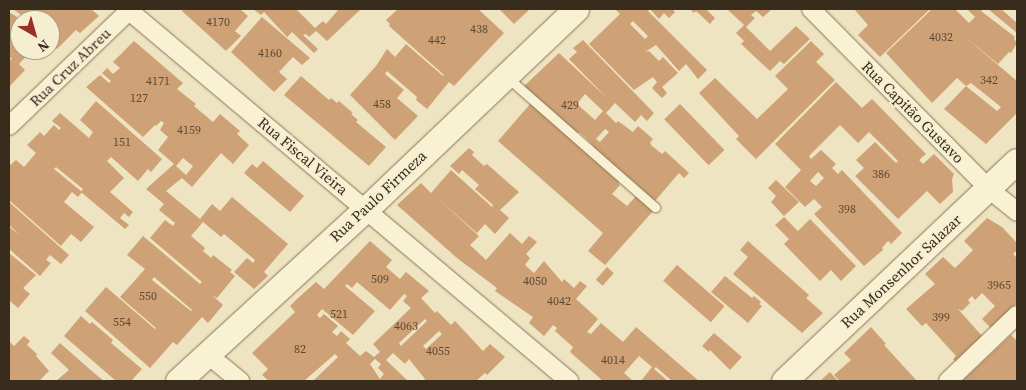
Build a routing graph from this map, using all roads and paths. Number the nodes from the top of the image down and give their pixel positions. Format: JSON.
{"nodes":[{"id":1,"x":129,"y":9,"type":"edge"},
{"id":2,"x":576,"y":9,"type":"edge"},
{"id":3,"x":810,"y":9,"type":"edge"},
{"id":4,"x":506,"y":76,"type":"junction"},
{"id":5,"x":9,"y":126,"type":"edge"},
{"id":6,"x":1017,"y":161,"type":"edge"},
{"id":7,"x":989,"y":188,"type":"junction"},
{"id":8,"x":655,"y":207,"type":"dead end"},
{"id":9,"x":366,"y":209,"type":"junction"},
{"id":10,"x":1017,"y":212,"type":"edge"},
{"id":11,"x":1017,"y":314,"type":"edge"},
{"id":12,"x":207,"y":354,"type":"junction"},
{"id":13,"x":178,"y":381,"type":"edge"},
{"id":14,"x":240,"y":381,"type":"edge"},
{"id":15,"x":569,"y":381,"type":"edge"},
{"id":16,"x":784,"y":381,"type":"edge"},
{"id":17,"x":948,"y":381,"type":"edge"}],
"edges":[{"from":1,"to":5,"type":"street","name":"Rua Cruz Abreu"},
{"from":1,"to":9,"type":"street","name":"Rua Fiscal Vieira"},
{"from":2,"to":4,"type":"street","name":"Rua Paulo Firmeza"},
{"from":3,"to":7,"type":"street","name":"Rua Capitão Gustavo"},
{"from":4,"to":8,"type":"lane"},
{"from":4,"to":9,"type":"street","name":"Rua Paulo Firmeza"},
{"from":6,"to":7,"type":"street","name":"Rua Monsenhor Salazar"},
{"from":7,"to":10,"type":"street","name":"Rua Capitão Gustavo"},
{"from":7,"to":16,"type":"street","name":"Rua Monsenhor Salazar"},
{"from":9,"to":12,"type":"street","name":"Rua Paulo Firmeza"},
{"from":9,"to":15,"type":"street","name":"Rua Fiscal Vieira"},
{"from":11,"to":17,"type":"street"},
{"from":12,"to":13,"type":"street","name":"Rua Paulo Firmeza"},
{"from":12,"to":14,"type":"street"}]}
